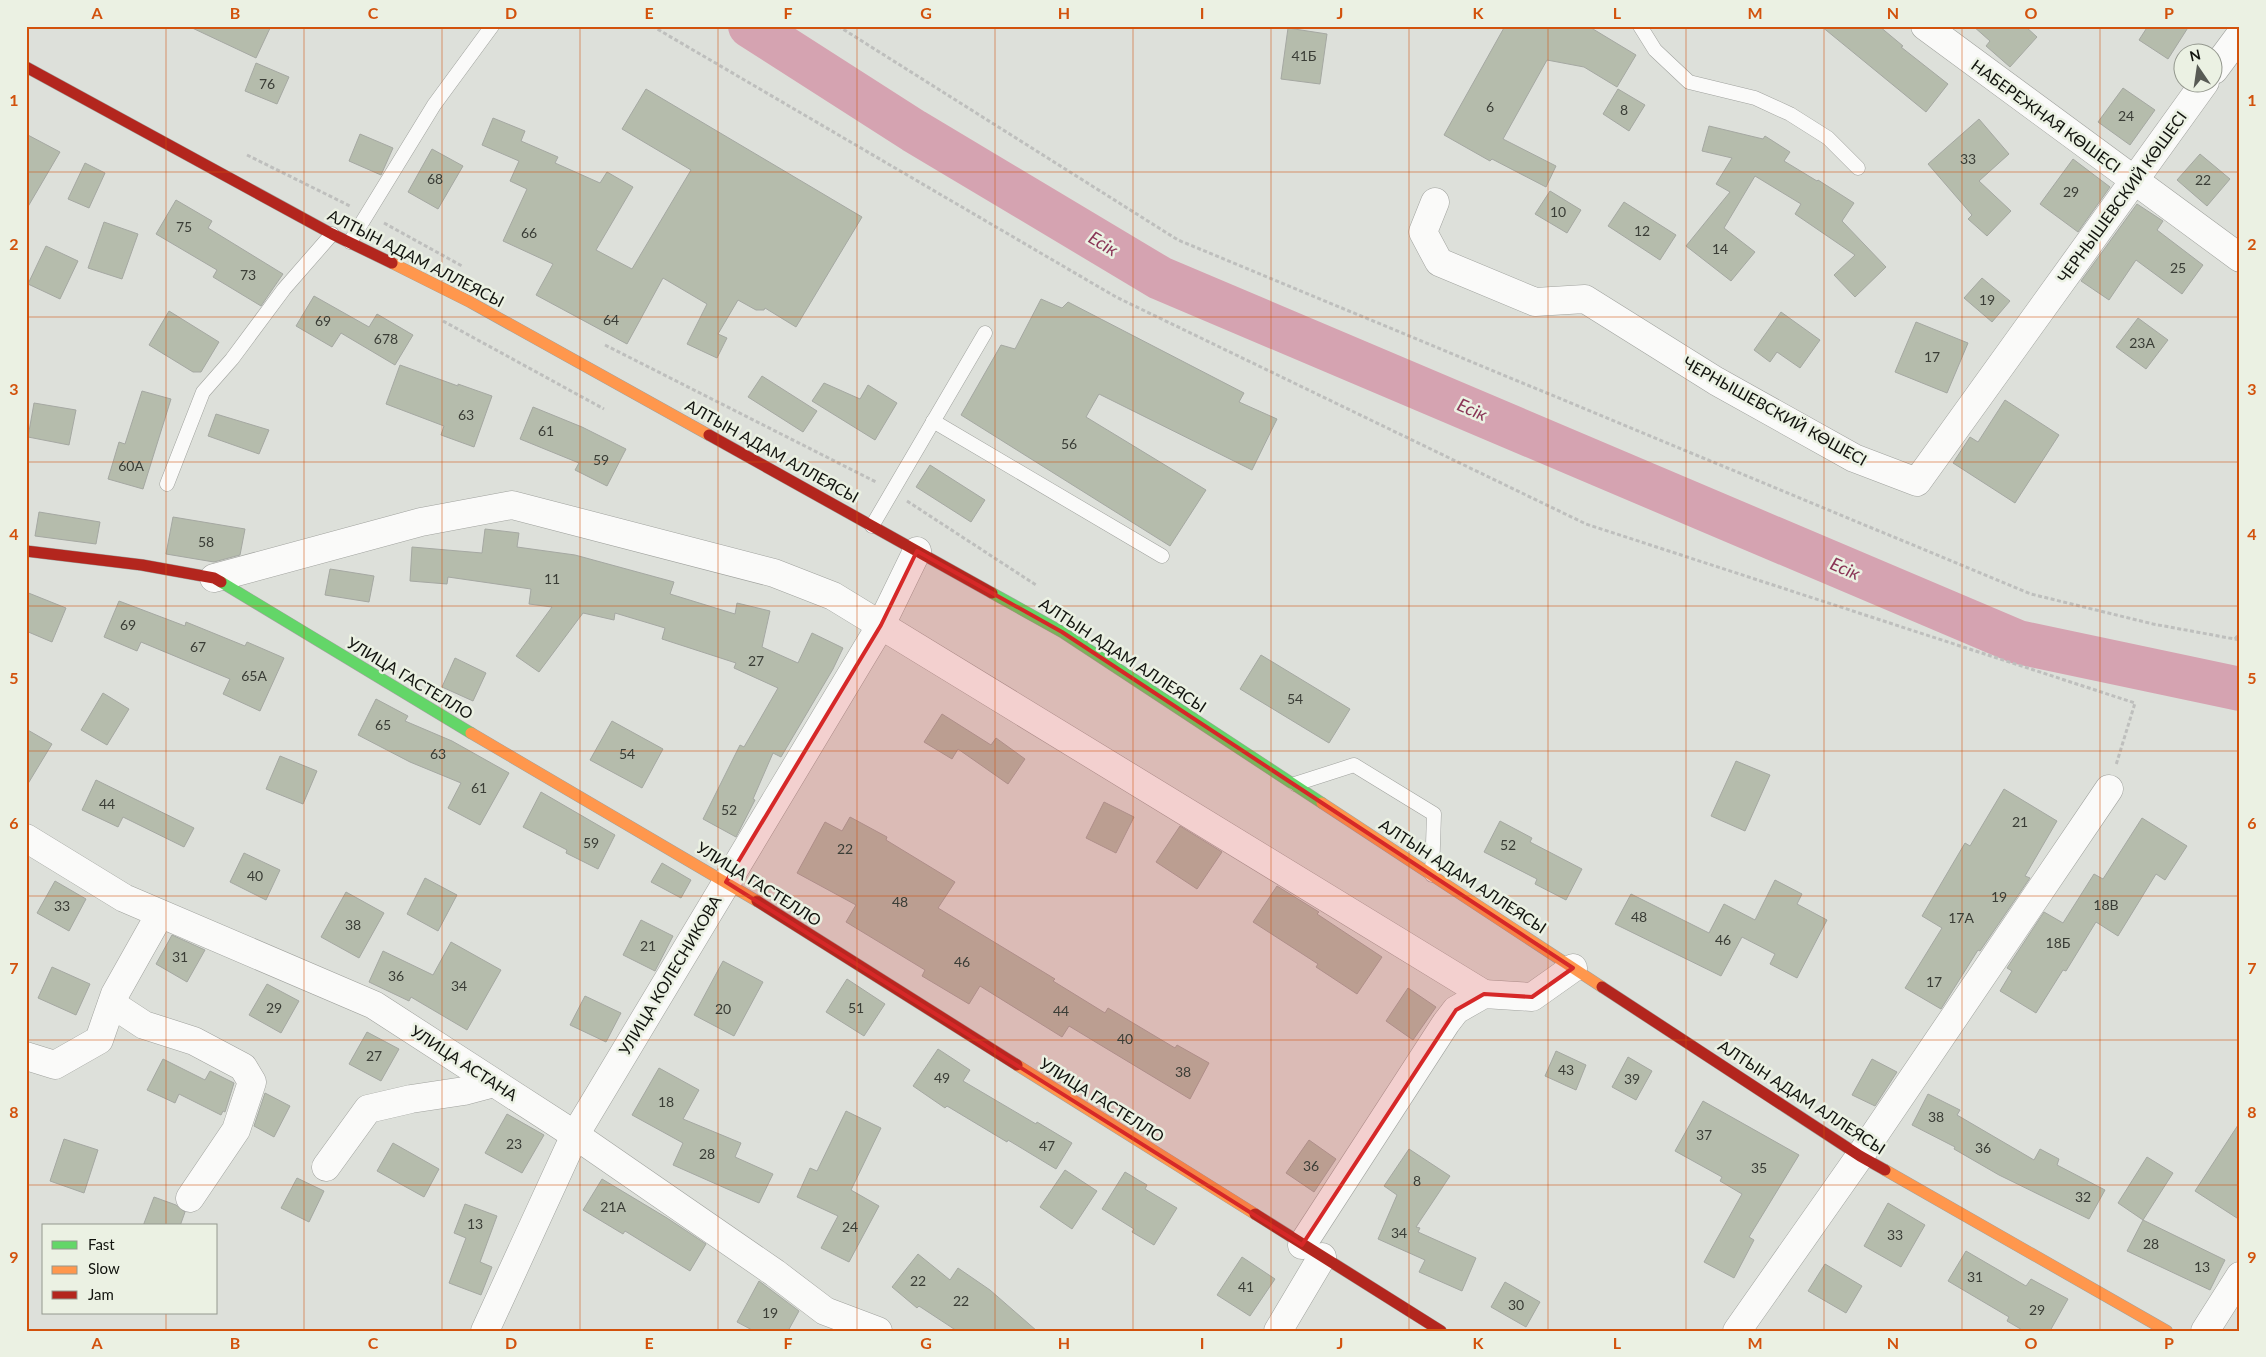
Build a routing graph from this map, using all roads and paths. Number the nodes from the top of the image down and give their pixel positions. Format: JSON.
{"nodes":[{"id":1,"x":492,"y":26,"type":"edge"},
{"id":2,"x":652,"y":26,"type":"edge"},
{"id":3,"x":838,"y":26,"type":"edge"},
{"id":4,"x":1640,"y":26,"type":"edge"},
{"id":5,"x":1925,"y":26,"type":"edge"},
{"id":6,"x":2240,"y":35,"type":"edge"},
{"id":7,"x":2224,"y":57,"type":"edge"},
{"id":8,"x":26,"y":67,"type":"edge"},
{"id":9,"x":2198,"y":92,"type":"edge"},
{"id":10,"x":1858,"y":168,"type":"dead end"},
{"id":11,"x":2133,"y":180,"type":"junction"},
{"id":12,"x":1435,"y":202,"type":"dead end"},
{"id":13,"x":332,"y":234,"type":"junction"},
{"id":14,"x":350,"y":242,"type":"junction"},
{"id":15,"x":2240,"y":258,"type":"edge"},
{"id":16,"x":438,"y":318,"type":"dead end"},
{"id":17,"x":985,"y":333,"type":"dead end"},
{"id":18,"x":611,"y":413,"type":"dead end"},
{"id":19,"x":933,"y":421,"type":"junction"},
{"id":20,"x":167,"y":484,"type":"dead end"},
{"id":21,"x":872,"y":526,"type":"junction"},
{"id":22,"x":26,"y":551,"type":"edge"},
{"id":23,"x":917,"y":551,"type":"junction"},
{"id":24,"x":1162,"y":556,"type":"dead end"},
{"id":25,"x":214,"y":578,"type":"junction"},
{"id":26,"x":881,"y":625,"type":"junction"},
{"id":27,"x":2240,"y":633,"type":"edge"},
{"id":28,"x":2234,"y":639,"type":"junction"},
{"id":29,"x":2240,"y":640,"type":"edge"},
{"id":30,"x":1294,"y":785,"type":"junction"},
{"id":31,"x":2109,"y":789,"type":"joint"},
{"id":32,"x":26,"y":838,"type":"edge"},
{"id":33,"x":1432,"y":875,"type":"junction"},
{"id":34,"x":726,"y":882,"type":"junction"},
{"id":35,"x":160,"y":914,"type":"junction"},
{"id":36,"x":1574,"y":968,"type":"junction"},
{"id":37,"x":1484,"y":994,"type":"junction"},
{"id":38,"x":112,"y":1004,"type":"junction"},
{"id":39,"x":26,"y":1056,"type":"edge"},
{"id":40,"x":494,"y":1083,"type":"junction"},
{"id":41,"x":575,"y":1135,"type":"junction"},
{"id":42,"x":1860,"y":1156,"type":"junction"},
{"id":43,"x":326,"y":1166,"type":"dead end"},
{"id":44,"x":190,"y":1198,"type":"dead end"},
{"id":45,"x":1312,"y":1251,"type":"junction"},
{"id":46,"x":2240,"y":1276,"type":"edge"},
{"id":47,"x":485,"y":1331,"type":"edge"},
{"id":48,"x":878,"y":1331,"type":"edge"},
{"id":49,"x":1278,"y":1331,"type":"edge"},
{"id":50,"x":1441,"y":1331,"type":"edge"},
{"id":51,"x":1737,"y":1331,"type":"edge"},
{"id":52,"x":2167,"y":1331,"type":"edge"},
{"id":53,"x":2205,"y":1331,"type":"edge"}],
"edges":[{"from":1,"to":14,"type":"lane"},
{"from":2,"to":31,"type":"path"},
{"from":3,"to":28,"type":"path"},
{"from":4,"to":10,"type":"lane"},
{"from":5,"to":11,"type":"street","name":"НАБЕРЕЖНАЯ КӨШЕСІ"},
{"from":6,"to":7,"type":"street"},
{"from":8,"to":13,"type":"main road","name":"АЛТЫН АДАМ АЛЛЕЯСЫ"},
{"from":9,"to":11,"type":"street","name":"ЧЕРНЫШЕВСКИЙ КӨШЕСІ"},
{"from":11,"to":12,"type":"street","name":"ЧЕРНЫШЕВСКИЙ КӨШЕСІ"},
{"from":11,"to":15,"type":"street","name":"НАБЕРЕЖНАЯ КӨШЕСІ"},
{"from":13,"to":14,"type":"main road","name":"АЛТЫН АДАМ АЛЛЕЯСЫ"},
{"from":13,"to":20,"type":"lane"},
{"from":14,"to":21,"type":"main road","name":"АЛТЫН АДАМ АЛЛЕЯСЫ"},
{"from":16,"to":18,"type":"path"},
{"from":17,"to":19,"type":"lane"},
{"from":19,"to":21,"type":"lane"},
{"from":19,"to":24,"type":"lane"},
{"from":21,"to":23,"type":"main road","name":"АЛТЫН АДАМ АЛЛЕЯСЫ"},
{"from":22,"to":25,"type":"main road","name":"УЛИЦА ГАСТЕЛЛО"},
{"from":23,"to":26,"type":"street","name":"УЛИЦА КОЛЕСНИКОВА"},
{"from":23,"to":30,"type":"main road","name":"АЛТЫН АДАМ АЛЛЕЯСЫ"},
{"from":25,"to":26,"type":"street"},
{"from":25,"to":34,"type":"main road","name":"УЛИЦА ГАСТЕЛЛО"},
{"from":26,"to":34,"type":"street","name":"УЛИЦА КОЛЕСНИКОВА"},
{"from":26,"to":37,"type":"street"},
{"from":27,"to":28,"type":"path"},
{"from":28,"to":29,"type":"path"},
{"from":30,"to":33,"type":"main road","name":"АЛТЫН АДАМ АЛЛЕЯСЫ"},
{"from":30,"to":33,"type":"lane"},
{"from":31,"to":42,"type":"street"},
{"from":32,"to":35,"type":"street","name":"УЛИЦА АСТАНА"},
{"from":33,"to":36,"type":"main road","name":"АЛТЫН АДАМ АЛЛЕЯСЫ"},
{"from":34,"to":41,"type":"street","name":"УЛИЦА КОЛЕСНИКОВА"},
{"from":34,"to":45,"type":"main road","name":"УЛИЦА ГАСТЕЛЛО"},
{"from":35,"to":38,"type":"street"},
{"from":35,"to":40,"type":"street","name":"УЛИЦА АСТАНА"},
{"from":36,"to":37,"type":"street"},
{"from":36,"to":42,"type":"main road","name":"АЛТЫН АДАМ АЛЛЕЯСЫ"},
{"from":37,"to":45,"type":"street"},
{"from":38,"to":39,"type":"street"},
{"from":38,"to":44,"type":"street"},
{"from":40,"to":41,"type":"street","name":"УЛИЦА АСТАНА"},
{"from":40,"to":43,"type":"street"},
{"from":41,"to":47,"type":"street","name":"УЛИЦА КОЛЕСНИКОВА"},
{"from":41,"to":48,"type":"street","name":"УЛИЦА АСТАНА"},
{"from":42,"to":51,"type":"street"},
{"from":42,"to":52,"type":"main road","name":"АЛТЫН АДАМ АЛЛЕЯСЫ"},
{"from":45,"to":49,"type":"street"},
{"from":45,"to":50,"type":"main road","name":"УЛИЦА ГАСТЕЛЛО"},
{"from":46,"to":53,"type":"street"}]}
